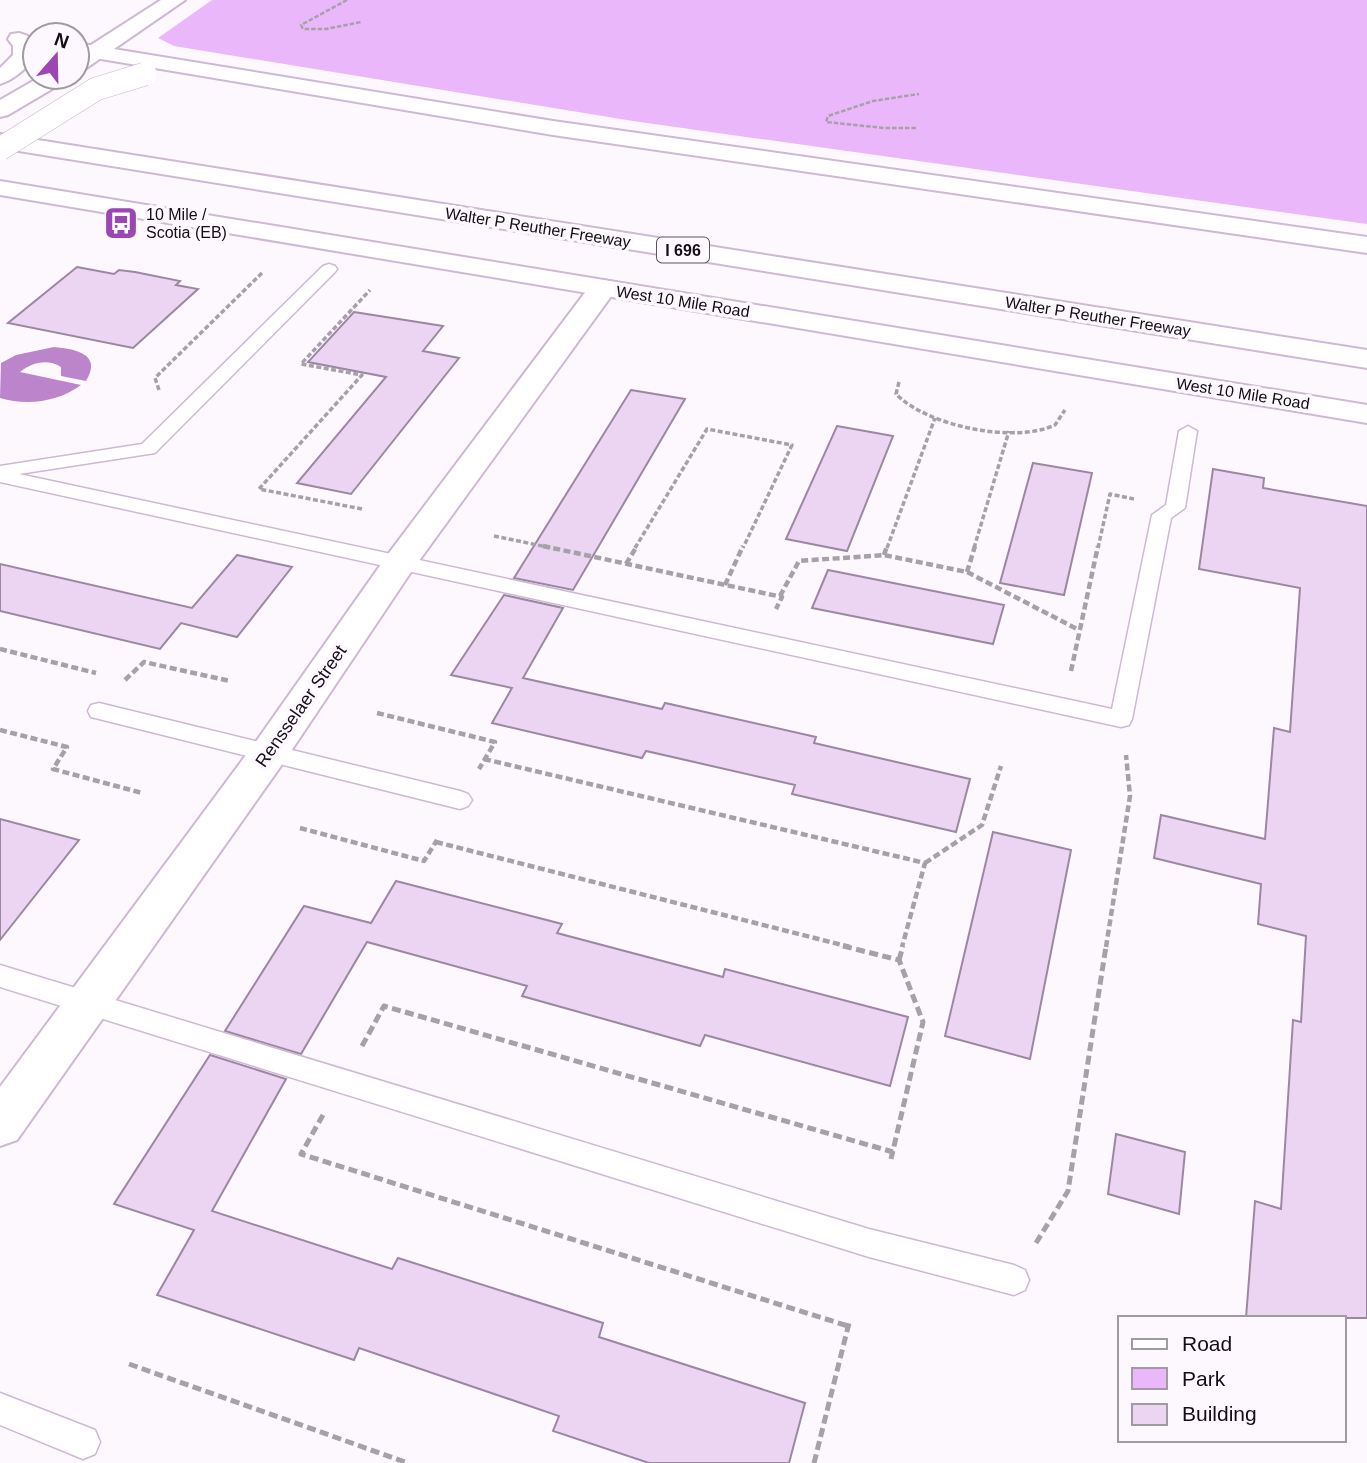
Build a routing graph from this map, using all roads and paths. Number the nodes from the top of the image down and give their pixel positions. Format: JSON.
{"nodes":[{"id":1,"x":175,"y":0,"type":"edge"},
{"id":2,"x":347,"y":0,"type":"edge"},
{"id":3,"x":361,"y":22,"type":"dead end"},
{"id":4,"x":20,"y":43,"type":"edge"},
{"id":5,"x":91,"y":50,"type":"edge"},
{"id":6,"x":91,"y":56,"type":"edge"},
{"id":7,"x":194,"y":69,"type":"junction"},
{"id":8,"x":0,"y":77,"type":"edge"},
{"id":9,"x":32,"y":91,"type":"edge"},
{"id":10,"x":919,"y":94,"type":"dead end"},
{"id":11,"x":0,"y":110,"type":"edge"},
{"id":12,"x":916,"y":128,"type":"dead end"},
{"id":13,"x":0,"y":141,"type":"edge"},
{"id":14,"x":0,"y":149,"type":"edge"},
{"id":15,"x":4,"y":187,"type":"edge"},
{"id":16,"x":1367,"y":245,"type":"edge"},
{"id":17,"x":329,"y":269,"type":"dead end"},
{"id":18,"x":603,"y":288,"type":"junction"},
{"id":19,"x":370,"y":290,"type":"dead end"},
{"id":20,"x":1367,"y":359,"type":"edge"},
{"id":21,"x":899,"y":382,"type":"dead end"},
{"id":22,"x":1065,"y":410,"type":"dead end"},
{"id":23,"x":1367,"y":414,"type":"edge"},
{"id":24,"x":935,"y":418,"type":"junction"},
{"id":25,"x":1009,"y":431,"type":"junction"},
{"id":26,"x":1188,"y":431,"type":"dead end"},
{"id":27,"x":0,"y":474,"type":"edge"},
{"id":28,"x":1137,"y":499,"type":"dead end"},
{"id":29,"x":362,"y":509,"type":"dead end"},
{"id":30,"x":494,"y":536,"type":"dead end"},
{"id":31,"x":884,"y":555,"type":"junction"},
{"id":32,"x":401,"y":561,"type":"junction"},
{"id":33,"x":626,"y":564,"type":"junction"},
{"id":34,"x":967,"y":572,"type":"junction"},
{"id":35,"x":725,"y":585,"type":"junction"},
{"id":36,"x":779,"y":596,"type":"junction"},
{"id":37,"x":774,"y":615,"type":"dead end"},
{"id":38,"x":1079,"y":630,"type":"junction"},
{"id":39,"x":0,"y":649,"type":"edge"},
{"id":40,"x":100,"y":674,"type":"dead end"},
{"id":41,"x":1070,"y":676,"type":"dead end"},
{"id":42,"x":113,"y":677,"type":"dead end"},
{"id":43,"x":230,"y":681,"type":"dead end"},
{"id":44,"x":99,"y":711,"type":"dead end"},
{"id":45,"x":0,"y":730,"type":"edge"},
{"id":46,"x":269,"y":752,"type":"junction"},
{"id":47,"x":484,"y":759,"type":"dead end"},
{"id":48,"x":1001,"y":766,"type":"dead end"},
{"id":49,"x":1130,"y":791,"type":"dead end"},
{"id":50,"x":142,"y":793,"type":"dead end"},
{"id":51,"x":460,"y":800,"type":"dead end"},
{"id":52,"x":436,"y":842,"type":"dead end"},
{"id":53,"x":925,"y":863,"type":"junction"},
{"id":54,"x":899,"y":960,"type":"junction"},
{"id":55,"x":0,"y":976,"type":"edge"},
{"id":56,"x":89,"y":1004,"type":"junction"},
{"id":57,"x":0,"y":1125,"type":"edge"},
{"id":58,"x":891,"y":1159,"type":"dead end"},
{"id":59,"x":1013,"y":1280,"type":"joint"},
{"id":60,"x":850,"y":1319,"type":"dead end"},
{"id":61,"x":129,"y":1364,"type":"dead end"},
{"id":62,"x":0,"y":1409,"type":"edge"},
{"id":63,"x":83,"y":1442,"type":"dead end"},
{"id":64,"x":408,"y":1463,"type":"edge"},
{"id":65,"x":814,"y":1463,"type":"edge"}],
"edges":[{"from":1,"to":5,"type":"main road"},
{"from":2,"to":3,"type":"path"},
{"from":4,"to":8,"type":"main road"},
{"from":6,"to":7,"type":"main road"},
{"from":7,"to":14,"type":"main road","bridge":true},
{"from":7,"to":16,"type":"main road"},
{"from":9,"to":11,"type":"main road"},
{"from":10,"to":12,"type":"path"},
{"from":13,"to":20,"type":"main road","name":"Walter P Reuther Freeway","number":"I 696"},
{"from":15,"to":18,"type":"main road","name":"West 10 Mile Road"},
{"from":17,"to":27,"type":"lane"},
{"from":18,"to":23,"type":"main road","name":"West 10 Mile Road"},
{"from":18,"to":32,"type":"main road","name":"Rensselaer Street"},
{"from":19,"to":29,"type":"path"},
{"from":21,"to":24,"type":"path"},
{"from":22,"to":25,"type":"path"},
{"from":24,"to":25,"type":"path"},
{"from":24,"to":31,"type":"path"},
{"from":25,"to":34,"type":"path"},
{"from":26,"to":32,"type":"lane"},
{"from":27,"to":32,"type":"lane"},
{"from":28,"to":38,"type":"path"},
{"from":30,"to":33,"type":"path"},
{"from":31,"to":34,"type":"path"},
{"from":31,"to":36,"type":"path"},
{"from":32,"to":46,"type":"main road","name":"Rensselaer Street"},
{"from":33,"to":35,"type":"path"},
{"from":33,"to":35,"type":"path"},
{"from":34,"to":38,"type":"path"},
{"from":35,"to":36,"type":"path"},
{"from":36,"to":37,"type":"path"},
{"from":38,"to":41,"type":"path"},
{"from":39,"to":40,"type":"path"},
{"from":42,"to":43,"type":"path"},
{"from":44,"to":46,"type":"lane"},
{"from":45,"to":50,"type":"path"},
{"from":46,"to":51,"type":"lane"},
{"from":46,"to":56,"type":"main road","name":"Rensselaer Street"},
{"from":47,"to":53,"type":"path"},
{"from":48,"to":53,"type":"path"},
{"from":49,"to":59,"type":"path"},
{"from":52,"to":54,"type":"path"},
{"from":53,"to":54,"type":"path"},
{"from":54,"to":58,"type":"path"},
{"from":55,"to":56,"type":"lane"},
{"from":56,"to":57,"type":"main road","name":"Rensselaer Street"},
{"from":56,"to":59,"type":"lane"},
{"from":60,"to":65,"type":"path"},
{"from":61,"to":64,"type":"path"},
{"from":62,"to":63,"type":"lane"}]}
